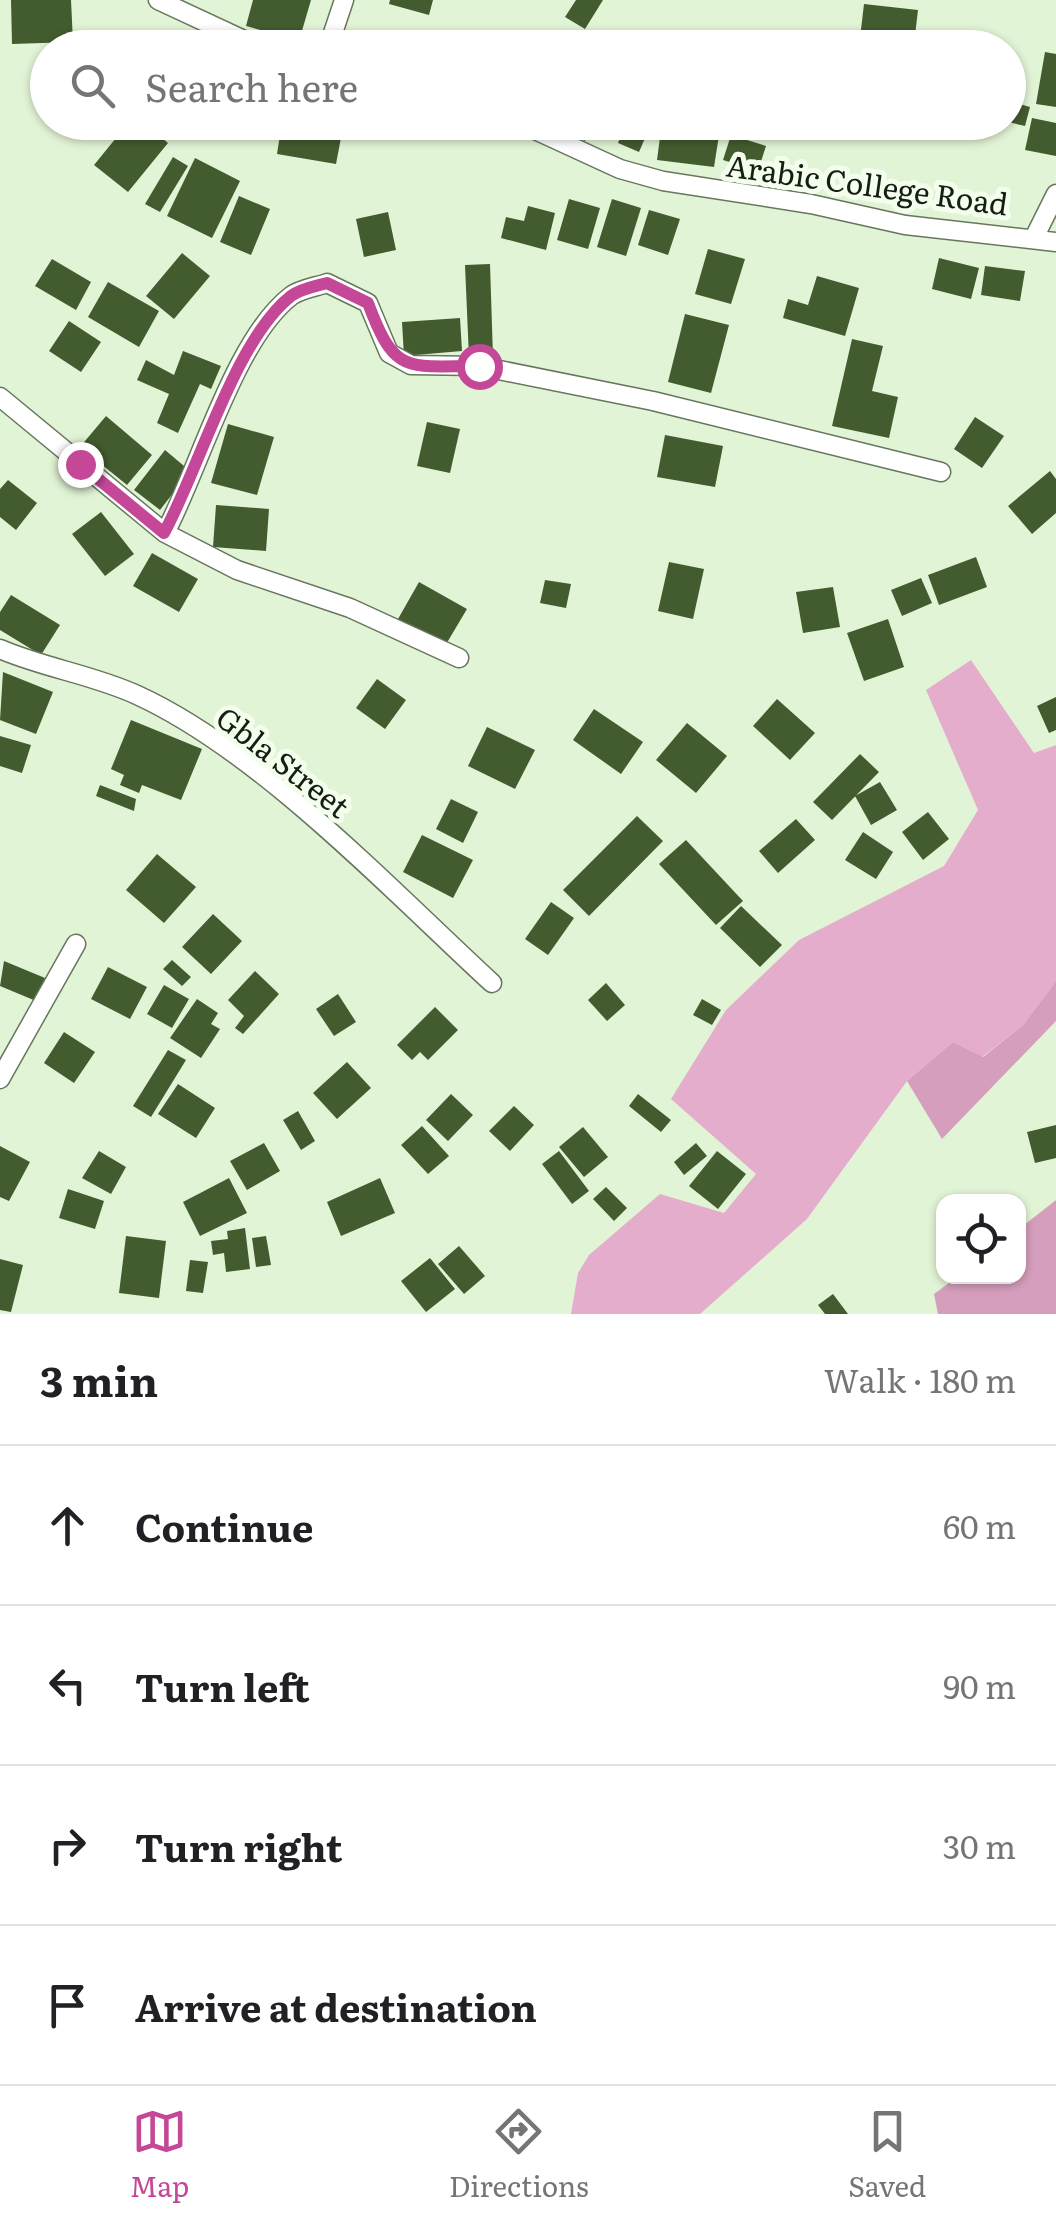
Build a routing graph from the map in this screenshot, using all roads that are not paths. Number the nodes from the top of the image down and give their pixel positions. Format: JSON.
{"nodes":[{"id":1,"x":158,"y":0,"type":"edge"},
{"id":2,"x":344,"y":0,"type":"edge"},
{"id":3,"x":222,"y":30,"type":"edge"},
{"id":4,"x":334,"y":30,"type":"edge"},
{"id":5,"x":558,"y":140,"type":"edge"},
{"id":6,"x":1056,"y":194,"type":"edge"},
{"id":7,"x":1034,"y":238,"type":"junction"},
{"id":8,"x":1056,"y":242,"type":"edge"},
{"id":9,"x":0,"y":397,"type":"edge"},
{"id":10,"x":942,"y":472,"type":"dead end"},
{"id":11,"x":164,"y":533,"type":"junction"},
{"id":12,"x":0,"y":648,"type":"edge"},
{"id":13,"x":459,"y":658,"type":"dead end"},
{"id":14,"x":76,"y":944,"type":"dead end"},
{"id":15,"x":492,"y":982,"type":"dead end"},
{"id":16,"x":0,"y":1079,"type":"edge"}],
"edges":[{"from":1,"to":3,"type":"street"},
{"from":2,"to":4,"type":"street"},
{"from":5,"to":7,"type":"street","name":"Arabic College Road"},
{"from":6,"to":7,"type":"street"},
{"from":7,"to":8,"type":"street","name":"Arabic College Road"},
{"from":9,"to":11,"type":"street"},
{"from":10,"to":11,"type":"street"},
{"from":11,"to":13,"type":"street"},
{"from":12,"to":15,"type":"street","name":"Gbla Street"},
{"from":14,"to":16,"type":"street"}]}
